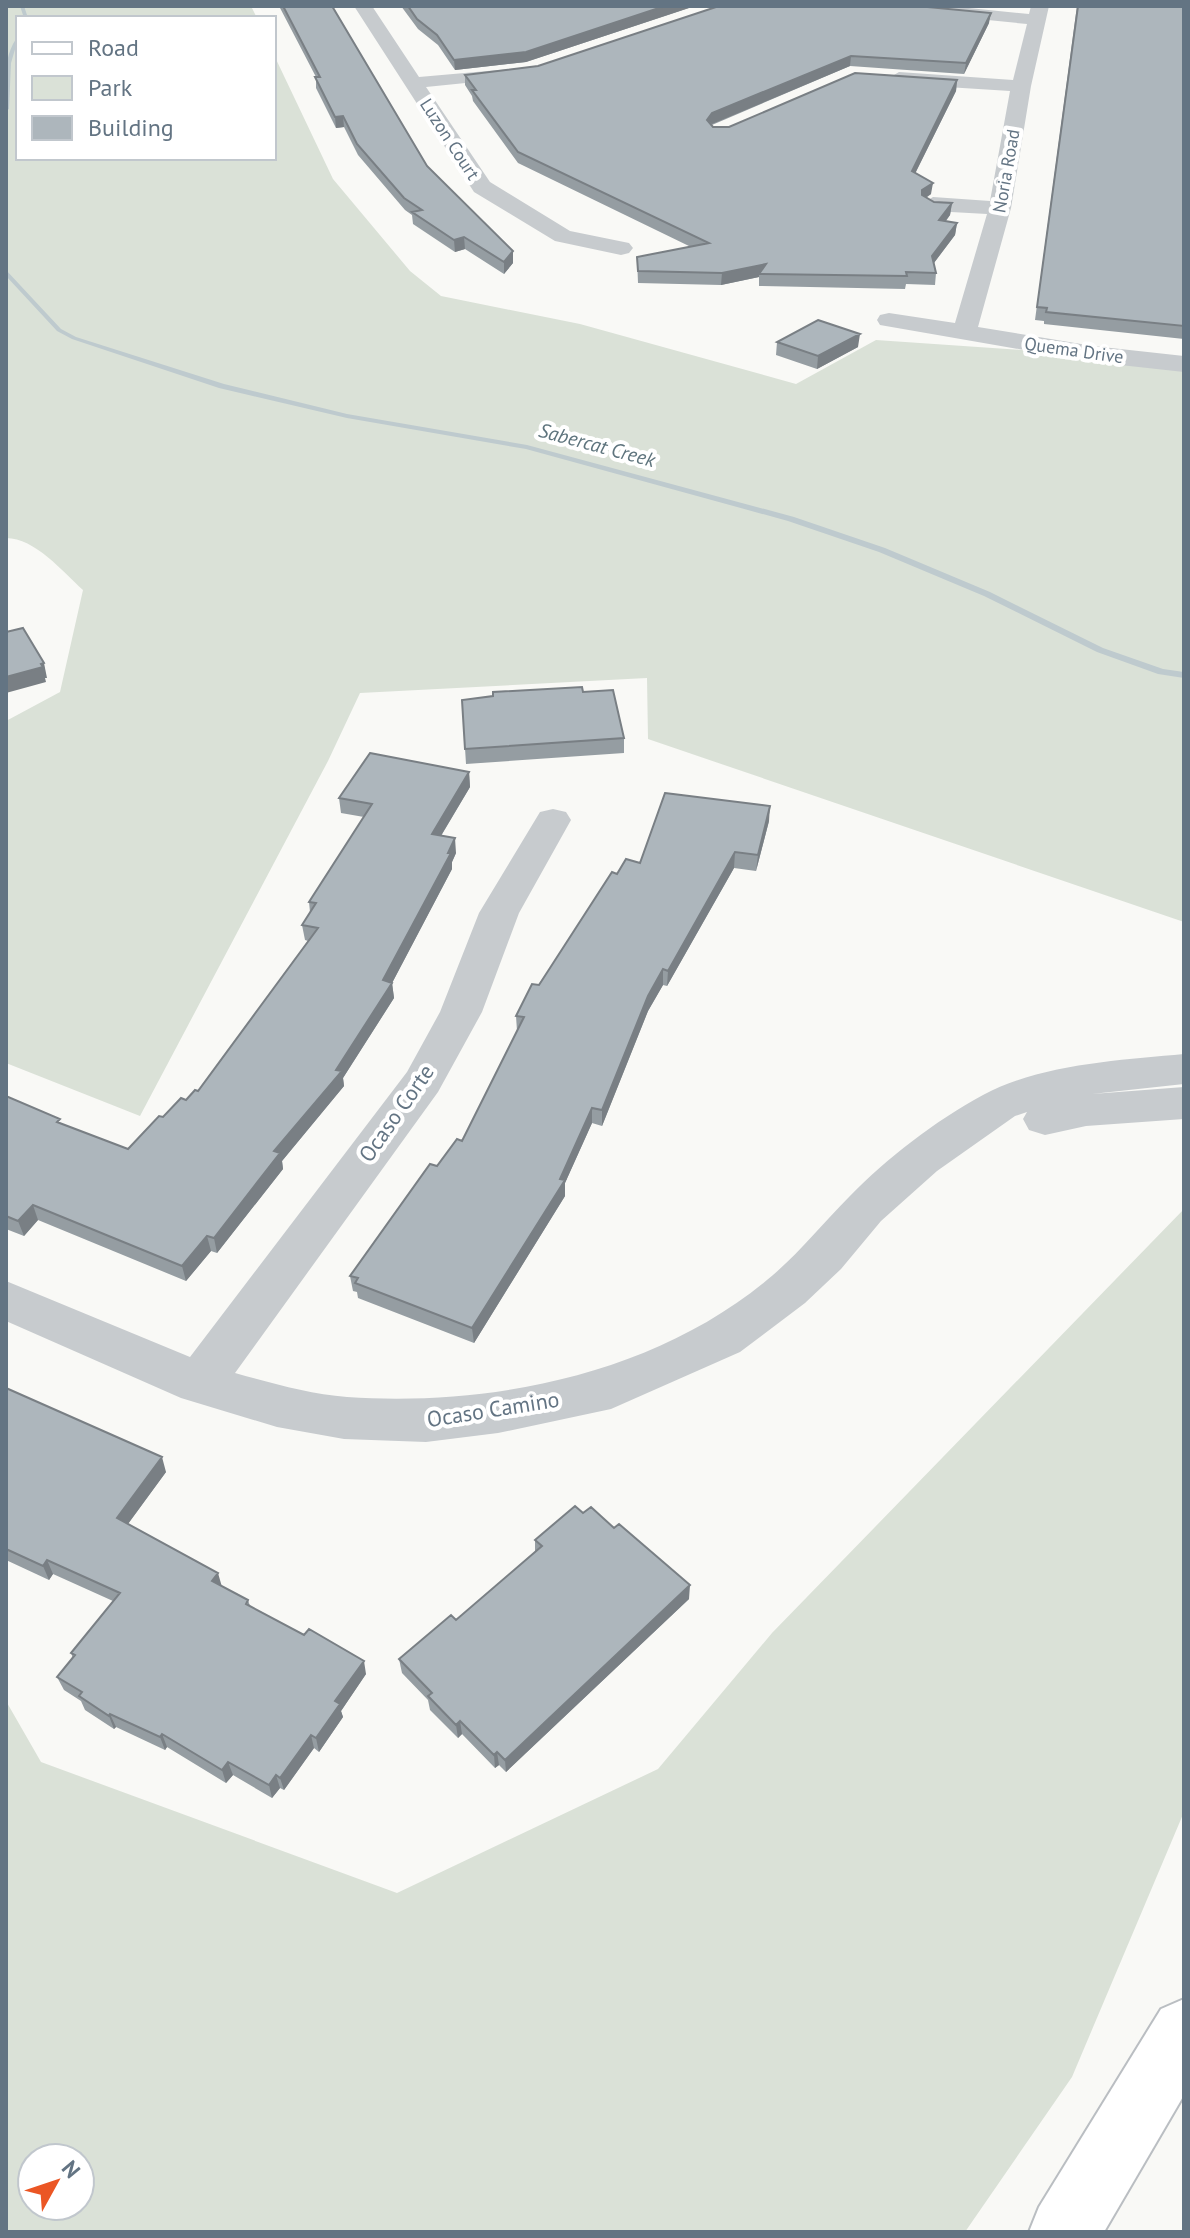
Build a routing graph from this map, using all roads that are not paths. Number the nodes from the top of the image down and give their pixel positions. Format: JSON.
{"nodes":[{"id":1,"x":363,"y":6,"type":"edge"},
{"id":2,"x":897,"y":6,"type":"edge"},
{"id":3,"x":1038,"y":13,"type":"edge"},
{"id":4,"x":545,"y":66,"type":"edge"},
{"id":5,"x":882,"y":77,"type":"edge"},
{"id":6,"x":413,"y":83,"type":"junction"},
{"id":7,"x":1021,"y":86,"type":"junction"},
{"id":8,"x":933,"y":204,"type":"edge"},
{"id":9,"x":1000,"y":208,"type":"junction"},
{"id":10,"x":621,"y":248,"type":"dead end"},
{"id":11,"x":889,"y":320,"type":"dead end"},
{"id":12,"x":964,"y":334,"type":"junction"},
{"id":13,"x":1184,"y":364,"type":"edge"},
{"id":14,"x":553,"y":820,"type":"dead end"},
{"id":15,"x":1184,"y":1069,"type":"edge"},
{"id":16,"x":1184,"y":1103,"type":"edge"},
{"id":17,"x":921,"y":1159,"type":"junction"},
{"id":18,"x":6,"y":1300,"type":"edge"},
{"id":19,"x":199,"y":1383,"type":"junction"},
{"id":20,"x":1184,"y":2032,"type":"edge"},
{"id":21,"x":1064,"y":2232,"type":"edge"}],
"edges":[{"from":1,"to":6,"type":"street","name":"Luzon Court"},
{"from":2,"to":3,"type":"street"},
{"from":3,"to":7,"type":"street","name":"Noria Road"},
{"from":4,"to":6,"type":"street"},
{"from":5,"to":7,"type":"street"},
{"from":6,"to":10,"type":"street","name":"Luzon Court"},
{"from":7,"to":9,"type":"street","name":"Noria Road"},
{"from":8,"to":9,"type":"street"},
{"from":9,"to":12,"type":"street","name":"Noria Road"},
{"from":11,"to":12,"type":"street","name":"Quema Drive"},
{"from":12,"to":13,"type":"street","name":"Quema Drive"},
{"from":14,"to":19,"type":"street","name":"Ocaso Corte"},
{"from":15,"to":17,"type":"street","name":"Ocaso Camino"},
{"from":16,"to":17,"type":"street","name":"Ocaso Camino"},
{"from":17,"to":19,"type":"street","name":"Ocaso Camino"},
{"from":18,"to":19,"type":"street","name":"Ocaso Camino"},
{"from":20,"to":21,"type":"main road"}]}
